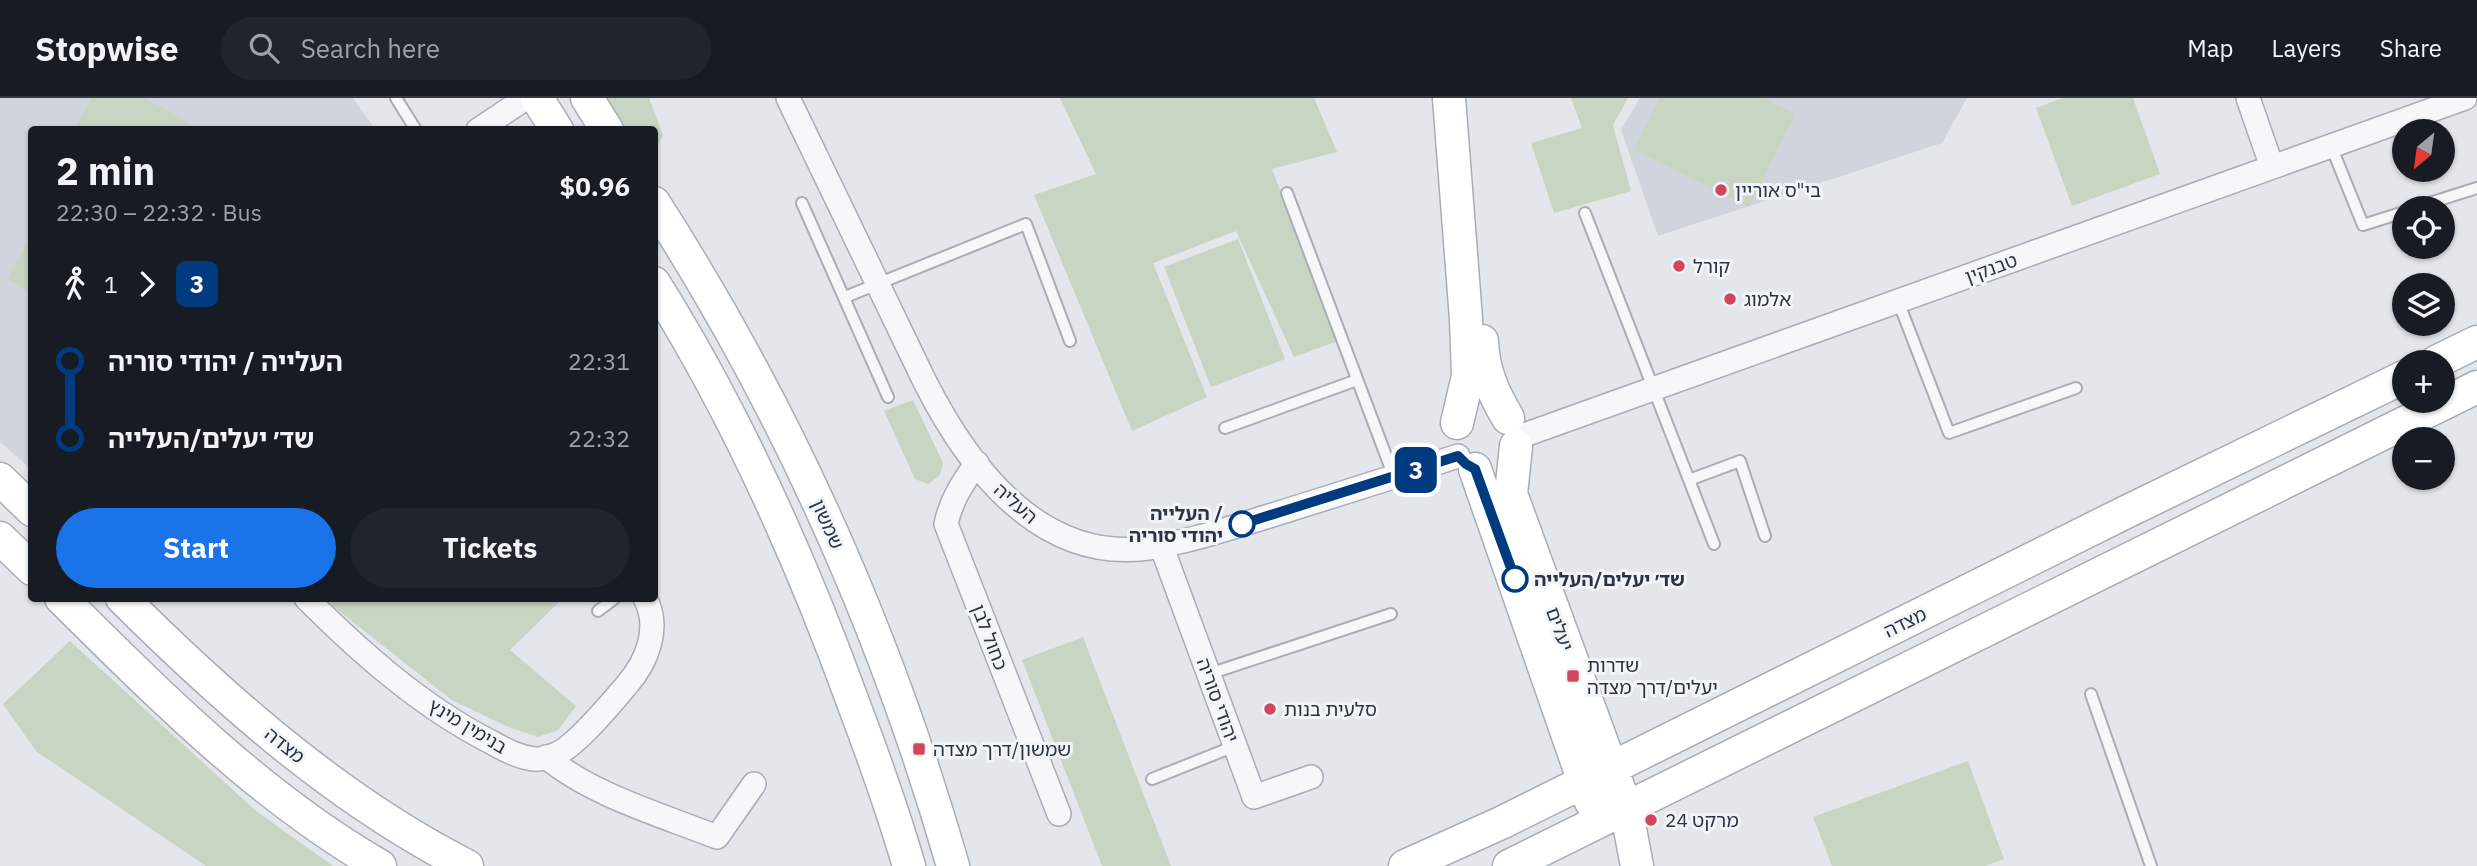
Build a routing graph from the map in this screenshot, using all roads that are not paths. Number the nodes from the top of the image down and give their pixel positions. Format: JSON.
{"nodes":[{"id":1,"x":396,"y":98,"type":"edge"},
{"id":2,"x":526,"y":98,"type":"edge"},
{"id":3,"x":537,"y":98,"type":"edge"},
{"id":4,"x":587,"y":98,"type":"edge"},
{"id":5,"x":788,"y":98,"type":"edge"},
{"id":6,"x":1449,"y":98,"type":"edge"},
{"id":7,"x":1464,"y":98,"type":"edge"},
{"id":8,"x":2248,"y":98,"type":"edge"},
{"id":9,"x":2465,"y":98,"type":"edge"},
{"id":10,"x":414,"y":126,"type":"edge"},
{"id":11,"x":484,"y":126,"type":"edge"},
{"id":12,"x":554,"y":126,"type":"edge"},
{"id":13,"x":604,"y":126,"type":"edge"},
{"id":14,"x":2331,"y":146,"type":"junction"},
{"id":15,"x":2273,"y":167,"type":"junction"},
{"id":16,"x":2477,"y":188,"type":"edge"},
{"id":17,"x":1287,"y":193,"type":"dead end"},
{"id":18,"x":2452,"y":196,"type":"edge"},
{"id":19,"x":802,"y":202,"type":"dead end"},
{"id":20,"x":658,"y":209,"type":"edge"},
{"id":21,"x":1586,"y":213,"type":"dead end"},
{"id":22,"x":2392,"y":216,"type":"edge"},
{"id":23,"x":877,"y":284,"type":"junction"},
{"id":24,"x":658,"y":290,"type":"edge"},
{"id":25,"x":845,"y":298,"type":"junction"},
{"id":26,"x":1899,"y":301,"type":"junction"},
{"id":27,"x":1070,"y":341,"type":"dead end"},
{"id":28,"x":2477,"y":342,"type":"edge"},
{"id":29,"x":2455,"y":353,"type":"edge"},
{"id":30,"x":1357,"y":380,"type":"junction"},
{"id":31,"x":2392,"y":383,"type":"edge"},
{"id":32,"x":2477,"y":387,"type":"edge"},
{"id":33,"x":2076,"y":388,"type":"dead end"},
{"id":34,"x":1654,"y":389,"type":"junction"},
{"id":35,"x":888,"y":397,"type":"dead end"},
{"id":36,"x":1458,"y":424,"type":"junction"},
{"id":37,"x":1225,"y":428,"type":"dead end"},
{"id":38,"x":1513,"y":434,"type":"junction"},
{"id":39,"x":977,"y":463,"type":"junction"},
{"id":40,"x":1467,"y":463,"type":"junction"},
{"id":41,"x":1394,"y":477,"type":"junction"},
{"id":42,"x":0,"y":479,"type":"edge"},
{"id":43,"x":1689,"y":480,"type":"junction"},
{"id":44,"x":28,"y":506,"type":"edge"},
{"id":45,"x":1765,"y":536,"type":"dead end"},
{"id":46,"x":0,"y":538,"type":"edge"},
{"id":47,"x":1714,"y":544,"type":"dead end"},
{"id":48,"x":1161,"y":545,"type":"junction"},
{"id":49,"x":28,"y":565,"type":"edge"},
{"id":50,"x":65,"y":602,"type":"edge"},
{"id":51,"x":126,"y":602,"type":"edge"},
{"id":52,"x":310,"y":602,"type":"edge"},
{"id":53,"x":609,"y":602,"type":"edge"},
{"id":54,"x":646,"y":602,"type":"edge"},
{"id":55,"x":597,"y":611,"type":"dead end"},
{"id":56,"x":1391,"y":614,"type":"dead end"},
{"id":57,"x":1209,"y":674,"type":"junction"},
{"id":58,"x":2091,"y":694,"type":"dead end"},
{"id":59,"x":1236,"y":747,"type":"junction"},
{"id":60,"x":546,"y":757,"type":"junction"},
{"id":61,"x":1598,"y":775,"type":"junction"},
{"id":62,"x":1311,"y":777,"type":"dead end"},
{"id":63,"x":1152,"y":779,"type":"dead end"},
{"id":64,"x":754,"y":784,"type":"dead end"},
{"id":65,"x":1626,"y":808,"type":"junction"},
{"id":66,"x":1059,"y":814,"type":"dead end"},
{"id":67,"x":1599,"y":822,"type":"junction"},
{"id":68,"x":1634,"y":864,"type":"edge"},
{"id":69,"x":380,"y":866,"type":"edge"},
{"id":70,"x":467,"y":866,"type":"edge"},
{"id":71,"x":909,"y":866,"type":"edge"},
{"id":72,"x":953,"y":866,"type":"edge"},
{"id":73,"x":1405,"y":866,"type":"edge"},
{"id":74,"x":1509,"y":866,"type":"edge"},
{"id":75,"x":2151,"y":866,"type":"edge"}],
"edges":[{"from":1,"to":10,"type":"lane"},
{"from":2,"to":11,"type":"street"},
{"from":3,"to":12,"type":"main road"},
{"from":4,"to":13,"type":"main road"},
{"from":5,"to":23,"type":"street","name":"העליה"},
{"from":6,"to":36,"type":"main road"},
{"from":7,"to":38,"type":"main road"},
{"from":8,"to":15,"type":"street"},
{"from":9,"to":14,"type":"street","name":"טבנקין"},
{"from":14,"to":15,"type":"street","name":"טבנקין"},
{"from":14,"to":22,"type":"lane"},
{"from":15,"to":26,"type":"street","name":"טבנקין"},
{"from":16,"to":18,"type":"lane"},
{"from":17,"to":30,"type":"lane"},
{"from":19,"to":25,"type":"lane"},
{"from":20,"to":72,"type":"main road","name":"שמשון"},
{"from":21,"to":34,"type":"lane"},
{"from":23,"to":25,"type":"lane"},
{"from":23,"to":27,"type":"lane"},
{"from":23,"to":39,"type":"street","name":"העליה"},
{"from":24,"to":71,"type":"main road"},
{"from":25,"to":35,"type":"lane"},
{"from":26,"to":33,"type":"lane"},
{"from":26,"to":34,"type":"street","name":"טבנקין"},
{"from":28,"to":29,"type":"main road"},
{"from":30,"to":37,"type":"lane"},
{"from":30,"to":41,"type":"lane"},
{"from":31,"to":61,"type":"main road","name":"מצדה"},
{"from":32,"to":65,"type":"main road"},
{"from":34,"to":38,"type":"street","name":"טבנקין"},
{"from":34,"to":43,"type":"lane"},
{"from":36,"to":38,"type":"main road"},
{"from":36,"to":40,"type":"main road"},
{"from":38,"to":40,"type":"main road"},
{"from":38,"to":61,"type":"main road","name":"יעלים"},
{"from":39,"to":48,"type":"street","name":"העליה"},
{"from":39,"to":66,"type":"street","name":"כחול לבן"},
{"from":40,"to":41,"type":"street","name":"העליה"},
{"from":40,"to":61,"type":"main road","name":"יעלים"},
{"from":41,"to":48,"type":"street","name":"העליה"},
{"from":42,"to":44,"type":"main road"},
{"from":43,"to":45,"type":"lane"},
{"from":43,"to":47,"type":"lane"},
{"from":46,"to":49,"type":"main road"},
{"from":48,"to":57,"type":"street","name":"יהודי סוריה"},
{"from":50,"to":69,"type":"main road"},
{"from":51,"to":70,"type":"main road","name":"מצדה"},
{"from":52,"to":60,"type":"street","name":"בנימין מינץ"},
{"from":53,"to":55,"type":"lane"},
{"from":54,"to":60,"type":"street"},
{"from":56,"to":57,"type":"lane"},
{"from":57,"to":59,"type":"street","name":"יהודי סוריה"},
{"from":58,"to":75,"type":"lane"},
{"from":59,"to":62,"type":"street","name":"יהודי סוריה"},
{"from":59,"to":63,"type":"lane"},
{"from":60,"to":64,"type":"street"},
{"from":61,"to":65,"type":"main road","name":"יעלים"},
{"from":61,"to":67,"type":"main road","name":"יעלים"},
{"from":61,"to":73,"type":"main road","name":"מצדה"},
{"from":65,"to":67,"type":"main road"},
{"from":65,"to":68,"type":"main road","name":"יעלים"},
{"from":67,"to":68,"type":"main road","name":"יעלים"},
{"from":67,"to":74,"type":"main road"}]}
